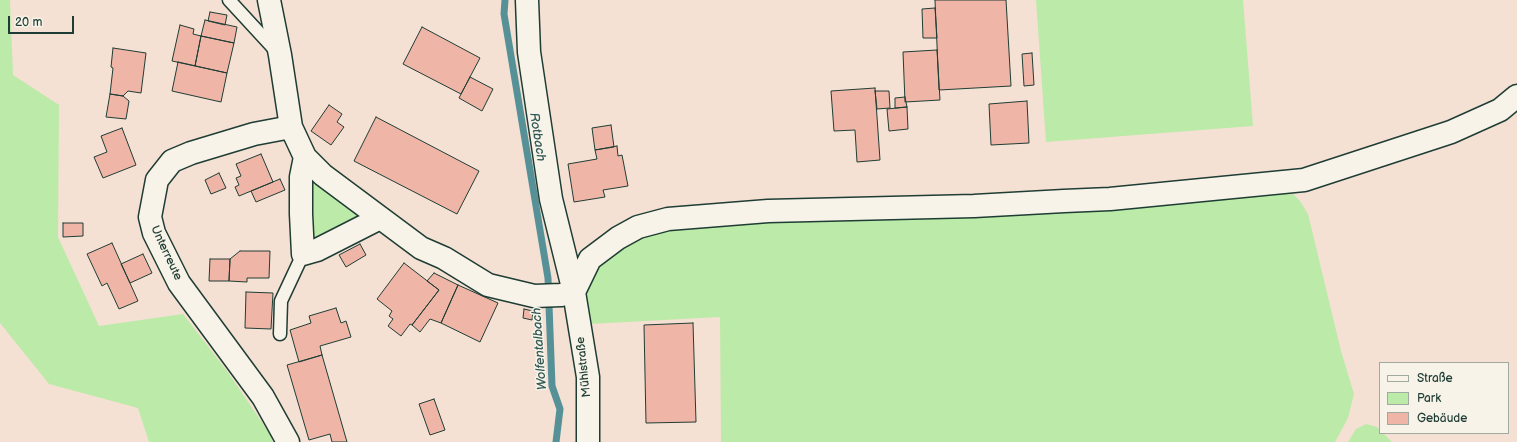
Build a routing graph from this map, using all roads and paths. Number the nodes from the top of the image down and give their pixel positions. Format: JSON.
{"nodes":[{"id":1,"x":229,"y":0,"type":"edge"},
{"id":2,"x":269,"y":0,"type":"edge"},
{"id":3,"x":527,"y":0,"type":"edge"},
{"id":4,"x":280,"y":55,"type":"junction"},
{"id":5,"x":1517,"y":96,"type":"edge"},
{"id":6,"x":291,"y":127,"type":"junction"},
{"id":7,"x":305,"y":157,"type":"junction"},
{"id":8,"x":380,"y":218,"type":"junction"},
{"id":9,"x":303,"y":254,"type":"junction"},
{"id":10,"x":568,"y":293,"type":"junction"},
{"id":11,"x":280,"y":334,"type":"dead end"},
{"id":12,"x":288,"y":442,"type":"edge"},
{"id":13,"x":588,"y":442,"type":"edge"}],
"edges":[{"from":1,"to":4,"type":"lane"},
{"from":2,"to":4,"type":"street"},
{"from":3,"to":10,"type":"street","name":"Mühlstraße"},
{"from":4,"to":6,"type":"street"},
{"from":5,"to":10,"type":"street"},
{"from":6,"to":7,"type":"street"},
{"from":6,"to":12,"type":"street","name":"Unterreute"},
{"from":7,"to":8,"type":"street"},
{"from":7,"to":9,"type":"street"},
{"from":8,"to":9,"type":"street"},
{"from":8,"to":10,"type":"street"},
{"from":9,"to":11,"type":"lane"},
{"from":10,"to":13,"type":"street","name":"Mühlstraße"}]}
